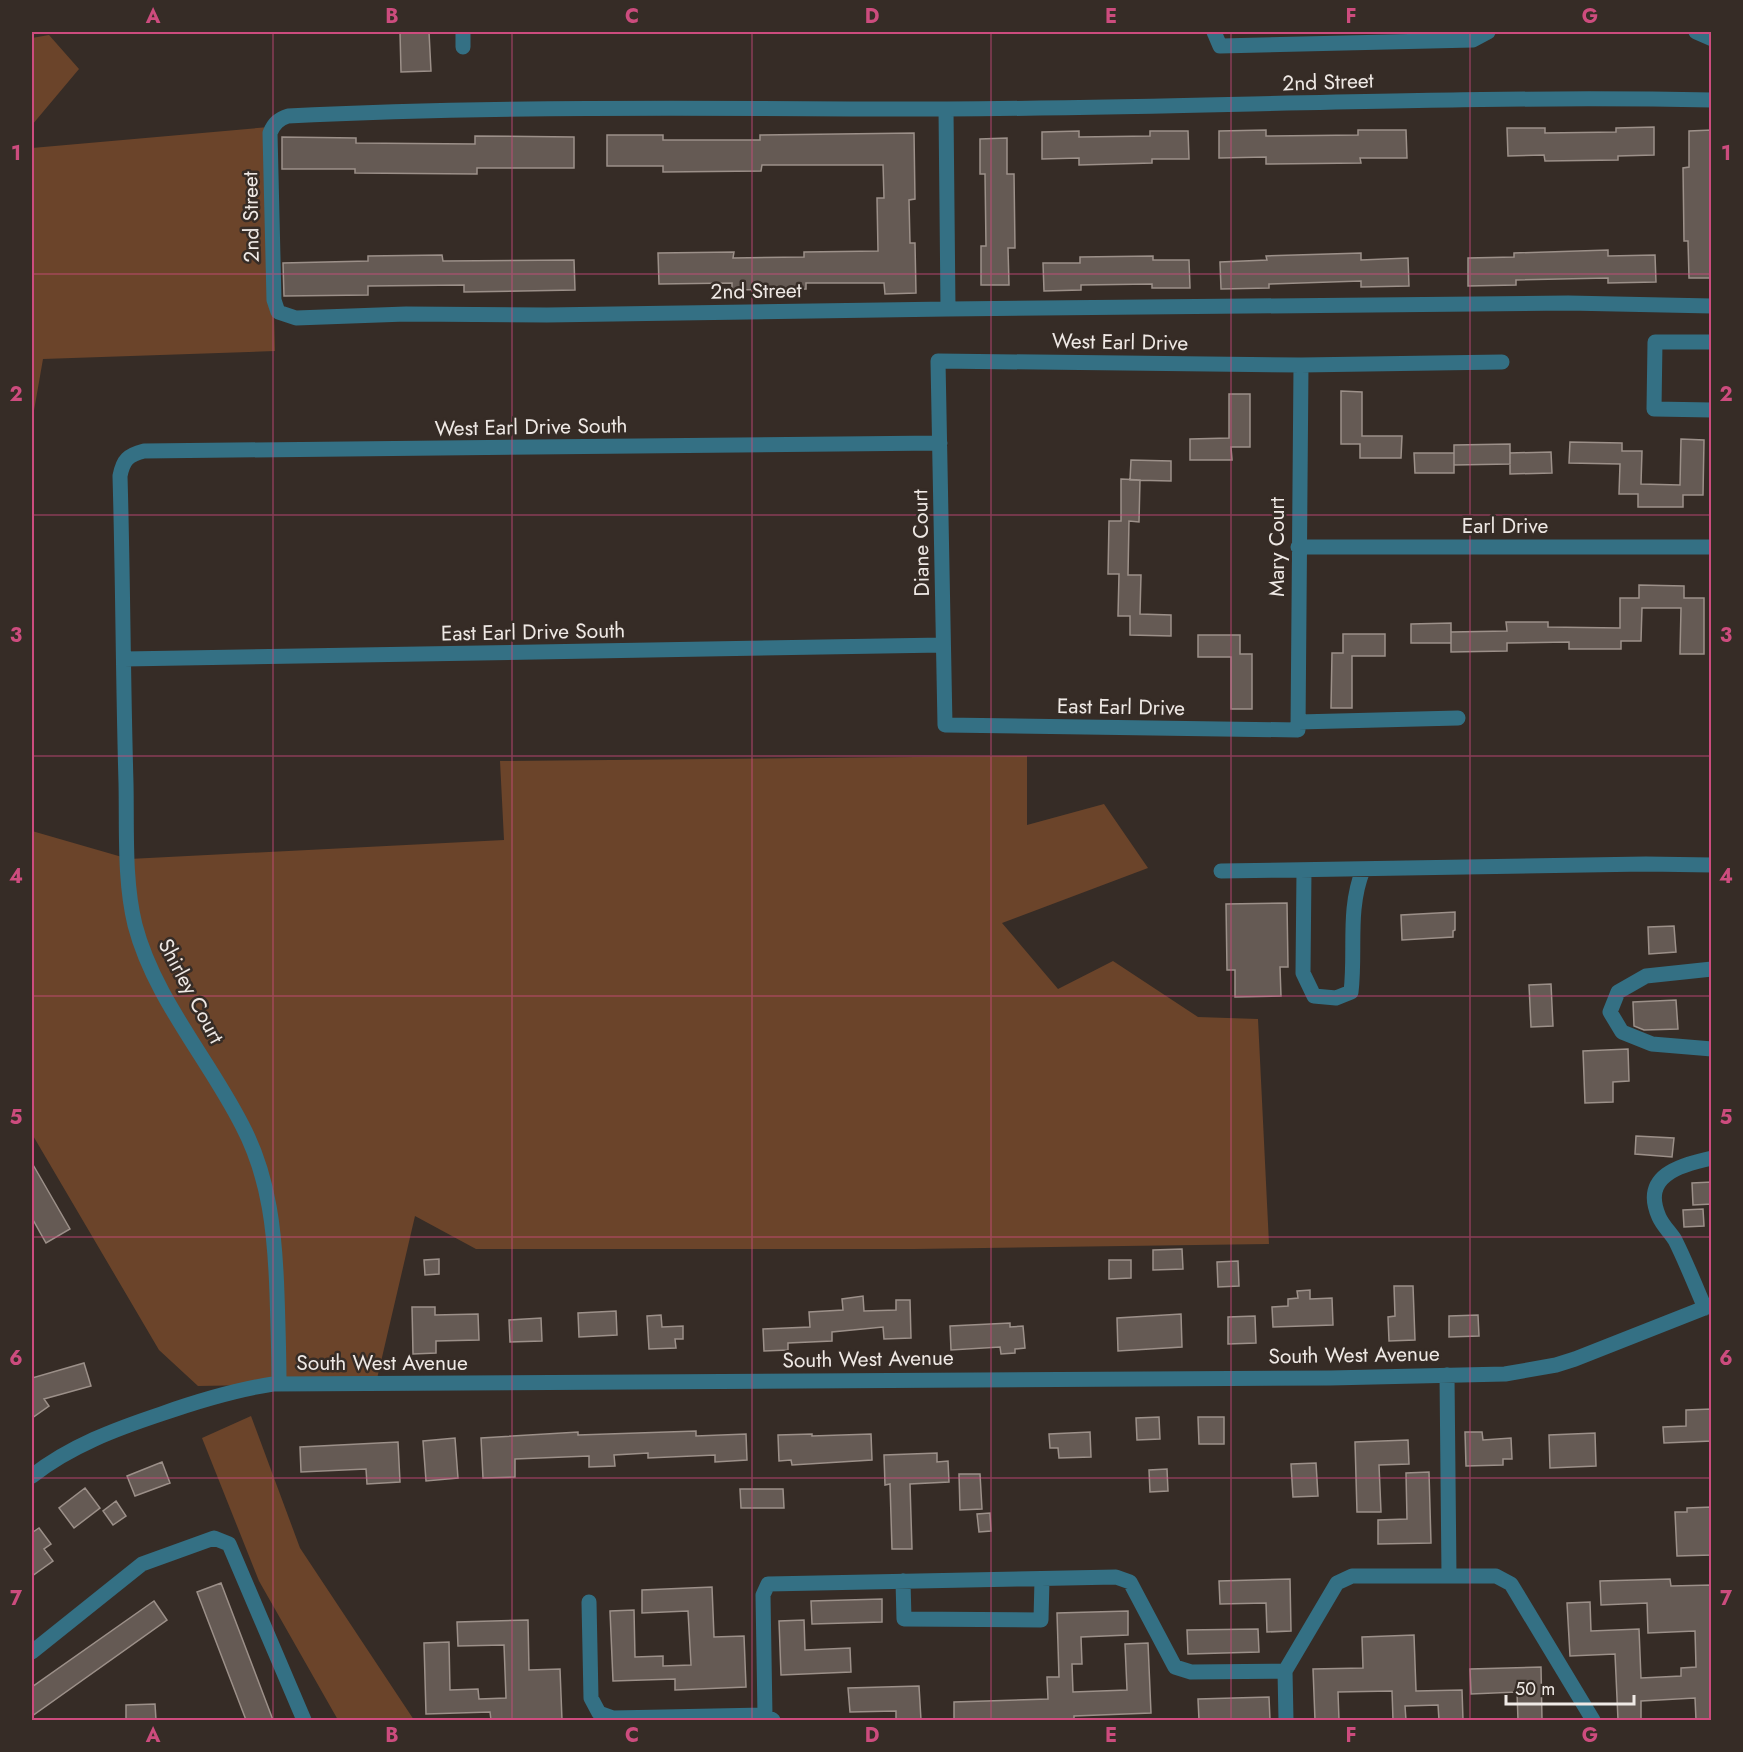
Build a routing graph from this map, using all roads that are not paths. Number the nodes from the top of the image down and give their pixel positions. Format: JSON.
{"nodes":[{"id":1,"x":463,"y":32,"type":"edge"},
{"id":2,"x":1488,"y":32,"type":"edge"},
{"id":3,"x":1696,"y":32,"type":"edge"},
{"id":4,"x":1407,"y":36,"type":"edge"},
{"id":5,"x":1289,"y":38,"type":"edge"},
{"id":6,"x":1217,"y":39,"type":"edge"},
{"id":7,"x":1712,"y":39,"type":"edge"},
{"id":8,"x":463,"y":47,"type":"dead end"},
{"id":9,"x":1712,"y":100,"type":"edge"},
{"id":10,"x":946,"y":109,"type":"junction"},
{"id":11,"x":1712,"y":306,"type":"edge"},
{"id":12,"x":948,"y":309,"type":"junction"},
{"id":13,"x":1712,"y":342,"type":"edge"},
{"id":14,"x":938,"y":361,"type":"joint"},
{"id":15,"x":1502,"y":362,"type":"dead end"},
{"id":16,"x":1301,"y":365,"type":"junction"},
{"id":17,"x":1712,"y":410,"type":"edge"},
{"id":18,"x":940,"y":443,"type":"junction"},
{"id":19,"x":124,"y":460,"type":"joint"},
{"id":20,"x":1298,"y":547,"type":"junction"},
{"id":21,"x":1712,"y":547,"type":"edge"},
{"id":22,"x":943,"y":645,"type":"junction"},
{"id":23,"x":124,"y":659,"type":"junction"},
{"id":24,"x":1458,"y":718,"type":"dead end"},
{"id":25,"x":945,"y":725,"type":"joint"},
{"id":26,"x":1298,"y":726,"type":"junction"},
{"id":27,"x":1712,"y":865,"type":"edge"},
{"id":28,"x":1304,"y":870,"type":"junction"},
{"id":29,"x":1363,"y":870,"type":"junction"},
{"id":30,"x":1221,"y":871,"type":"dead end"},
{"id":31,"x":1712,"y":969,"type":"edge"},
{"id":32,"x":1712,"y":1049,"type":"edge"},
{"id":33,"x":1712,"y":1158,"type":"edge"},
{"id":34,"x":1708,"y":1306,"type":"edge"},
{"id":35,"x":1447,"y":1375,"type":"junction"},
{"id":36,"x":279,"y":1384,"type":"junction"},
{"id":37,"x":32,"y":1476,"type":"edge"},
{"id":38,"x":1449,"y":1576,"type":"junction"},
{"id":39,"x":1042,"y":1578,"type":"junction"},
{"id":40,"x":903,"y":1581,"type":"junction"},
{"id":41,"x":589,"y":1602,"type":"dead end"},
{"id":42,"x":32,"y":1652,"type":"edge"},
{"id":43,"x":1285,"y":1671,"type":"junction"},
{"id":44,"x":769,"y":1718,"type":"edge"},
{"id":45,"x":304,"y":1720,"type":"edge"},
{"id":46,"x":1286,"y":1720,"type":"edge"},
{"id":47,"x":1593,"y":1720,"type":"edge"}],
"edges":[{"from":1,"to":8,"type":"street"},
{"from":2,"to":4,"type":"street"},
{"from":3,"to":7,"type":"street"},
{"from":4,"to":5,"type":"street"},
{"from":5,"to":6,"type":"street"},
{"from":9,"to":10,"type":"street","name":"2nd Street"},
{"from":10,"to":12,"type":"street"},
{"from":10,"to":12,"type":"street","name":"2nd Street"},
{"from":11,"to":12,"type":"street","name":"2nd Street"},
{"from":13,"to":17,"type":"street"},
{"from":14,"to":16,"type":"street","name":"West Earl Drive"},
{"from":14,"to":18,"type":"street","name":"Diane Court"},
{"from":15,"to":16,"type":"street","name":"West Earl Drive"},
{"from":16,"to":20,"type":"street","name":"Mary Court"},
{"from":18,"to":19,"type":"street","name":"West Earl Drive South"},
{"from":18,"to":22,"type":"street","name":"Diane Court"},
{"from":19,"to":23,"type":"street","name":"Shirley Court"},
{"from":20,"to":21,"type":"street","name":"Earl Drive"},
{"from":20,"to":26,"type":"street","name":"Mary Court"},
{"from":22,"to":23,"type":"street","name":"East Earl Drive South"},
{"from":22,"to":25,"type":"street","name":"Diane Court"},
{"from":23,"to":36,"type":"street","name":"Shirley Court"},
{"from":24,"to":26,"type":"street","name":"East Earl Drive"},
{"from":25,"to":26,"type":"street","name":"East Earl Drive"},
{"from":27,"to":29,"type":"street"},
{"from":28,"to":29,"type":"street"},
{"from":28,"to":29,"type":"street"},
{"from":28,"to":30,"type":"street"},
{"from":31,"to":32,"type":"street"},
{"from":33,"to":34,"type":"street"},
{"from":34,"to":35,"type":"street","name":"South West Avenue"},
{"from":35,"to":36,"type":"street","name":"South West Avenue"},
{"from":35,"to":38,"type":"street"},
{"from":36,"to":37,"type":"street","name":"South West Avenue"},
{"from":38,"to":43,"type":"street"},
{"from":38,"to":47,"type":"street"},
{"from":39,"to":40,"type":"street"},
{"from":39,"to":40,"type":"street"},
{"from":39,"to":43,"type":"street"},
{"from":40,"to":44,"type":"street"},
{"from":41,"to":44,"type":"street"},
{"from":42,"to":45,"type":"street"},
{"from":43,"to":46,"type":"street"}]}
